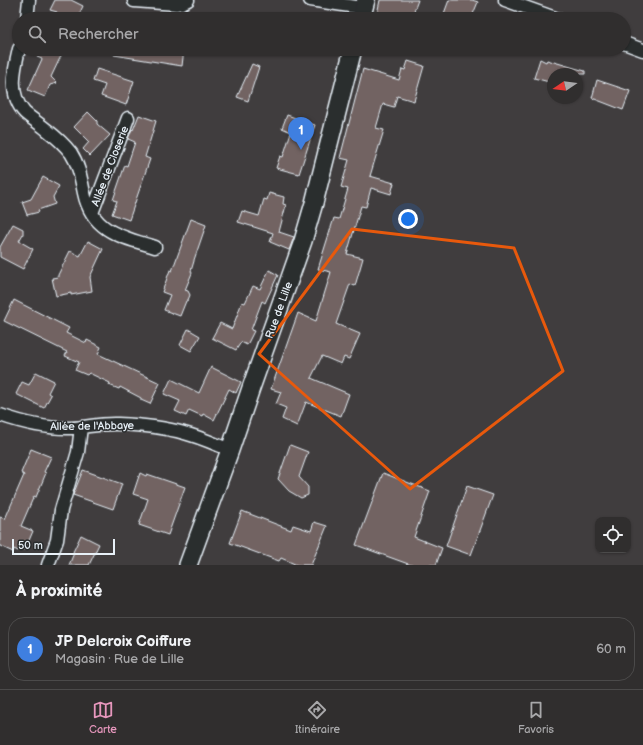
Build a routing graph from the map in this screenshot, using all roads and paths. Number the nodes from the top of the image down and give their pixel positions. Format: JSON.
{"nodes":[{"id":1,"x":29,"y":0,"type":"edge"},
{"id":2,"x":134,"y":0,"type":"edge"},
{"id":3,"x":188,"y":0,"type":"edge"},
{"id":4,"x":310,"y":0,"type":"edge"},
{"id":5,"x":505,"y":0,"type":"edge"},
{"id":6,"x":363,"y":9,"type":"edge"},
{"id":7,"x":28,"y":12,"type":"edge"},
{"id":8,"x":538,"y":12,"type":"edge"},
{"id":9,"x":631,"y":46,"type":"edge"},
{"id":10,"x":643,"y":50,"type":"edge"},
{"id":11,"x":18,"y":56,"type":"edge"},
{"id":12,"x":351,"y":56,"type":"edge"},
{"id":13,"x":128,"y":118,"type":"dead end"},
{"id":14,"x":92,"y":213,"type":"junction"},
{"id":15,"x":154,"y":247,"type":"dead end"},
{"id":16,"x":0,"y":415,"type":"edge"},
{"id":17,"x":81,"y":427,"type":"junction"},
{"id":18,"x":230,"y":450,"type":"junction"},
{"id":19,"x":48,"y":565,"type":"edge"},
{"id":20,"x":188,"y":565,"type":"edge"}],
"edges":[{"from":1,"to":7,"type":"street"},
{"from":2,"to":3,"type":"street"},
{"from":4,"to":6,"type":"street"},
{"from":5,"to":8,"type":"street"},
{"from":9,"to":10,"type":"street"},
{"from":11,"to":14,"type":"street","name":"Allée de Closerie"},
{"from":12,"to":18,"type":"main road","name":"Rue de Lille"},
{"from":13,"to":14,"type":"street","name":"Allée de Closerie"},
{"from":14,"to":15,"type":"street","name":"Allée de Closerie"},
{"from":16,"to":17,"type":"street","name":"Allée de l'Abbaye"},
{"from":17,"to":18,"type":"street","name":"Allée de l'Abbaye"},
{"from":17,"to":19,"type":"street"},
{"from":18,"to":20,"type":"main road","name":"Rue de Lille"}]}
